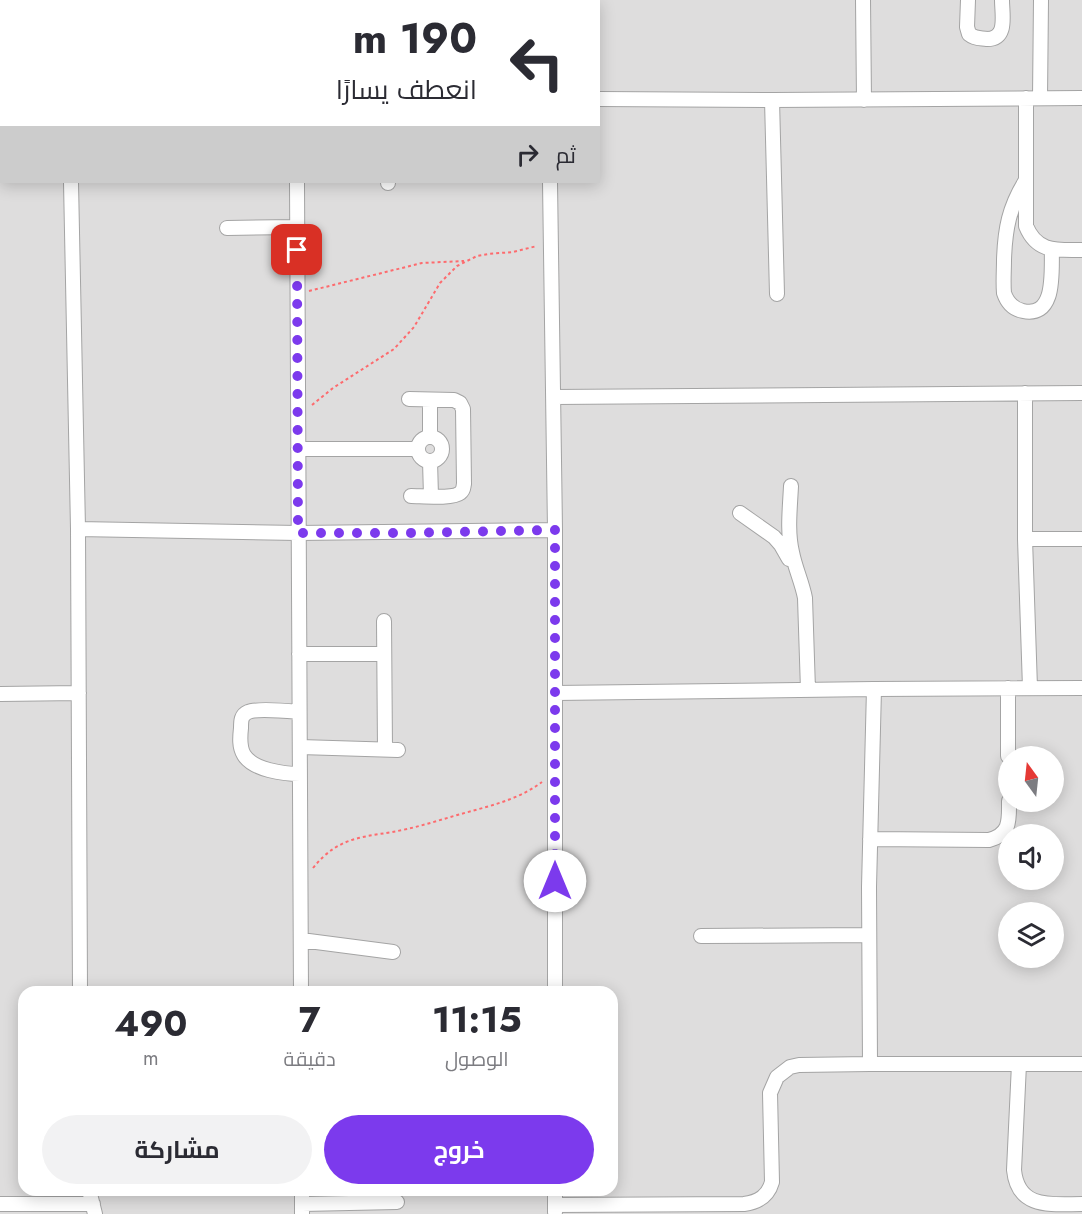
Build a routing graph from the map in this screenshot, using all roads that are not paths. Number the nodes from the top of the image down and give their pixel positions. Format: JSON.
{"nodes":[{"id":1,"x":863,"y":0,"type":"edge"},
{"id":2,"x":968,"y":0,"type":"edge"},
{"id":3,"x":1002,"y":0,"type":"edge"},
{"id":4,"x":1041,"y":0,"type":"edge"},
{"id":5,"x":1026,"y":98,"type":"junction"},
{"id":6,"x":1040,"y":98,"type":"junction"},
{"id":7,"x":1082,"y":98,"type":"edge"},
{"id":8,"x":600,"y":99,"type":"edge"},
{"id":9,"x":772,"y":100,"type":"junction"},
{"id":10,"x":864,"y":100,"type":"junction"},
{"id":11,"x":1026,"y":180,"type":"junction"},
{"id":12,"x":71,"y":183,"type":"edge"},
{"id":13,"x":297,"y":183,"type":"edge"},
{"id":14,"x":550,"y":183,"type":"edge"},
{"id":15,"x":297,"y":227,"type":"junction"},
{"id":16,"x":227,"y":228,"type":"dead end"},
{"id":17,"x":1052,"y":249,"type":"junction"},
{"id":18,"x":1082,"y":249,"type":"edge"},
{"id":19,"x":777,"y":294,"type":"dead end"},
{"id":20,"x":1025,"y":393,"type":"junction"},
{"id":21,"x":1082,"y":393,"type":"edge"},
{"id":22,"x":554,"y":397,"type":"junction"},
{"id":23,"x":409,"y":399,"type":"dead end"},
{"id":24,"x":430,"y":400,"type":"junction"},
{"id":25,"x":430,"y":437,"type":"junction"},
{"id":26,"x":442,"y":448,"type":"junction"},
{"id":27,"x":464,"y":448,"type":"junction"},
{"id":28,"x":298,"y":449,"type":"junction"},
{"id":29,"x":418,"y":449,"type":"junction"},
{"id":30,"x":430,"y":460,"type":"junction"},
{"id":31,"x":791,"y":486,"type":"dead end"},
{"id":32,"x":411,"y":496,"type":"dead end"},
{"id":33,"x":431,"y":496,"type":"junction"},
{"id":34,"x":740,"y":513,"type":"dead end"},
{"id":35,"x":78,"y":529,"type":"junction"},
{"id":36,"x":555,"y":530,"type":"junction"},
{"id":37,"x":298,"y":533,"type":"junction"},
{"id":38,"x":1025,"y":539,"type":"junction"},
{"id":39,"x":1082,"y":539,"type":"edge"},
{"id":40,"x":798,"y":574,"type":"junction"},
{"id":41,"x":384,"y":621,"type":"dead end"},
{"id":42,"x":299,"y":654,"type":"junction"},
{"id":43,"x":384,"y":654,"type":"junction"},
{"id":44,"x":1008,"y":688,"type":"junction"},
{"id":45,"x":1030,"y":688,"type":"junction"},
{"id":46,"x":1082,"y":688,"type":"edge"},
{"id":47,"x":874,"y":689,"type":"junction"},
{"id":48,"x":808,"y":690,"type":"junction"},
{"id":49,"x":79,"y":693,"type":"junction"},
{"id":50,"x":555,"y":693,"type":"junction"},
{"id":51,"x":0,"y":694,"type":"edge"},
{"id":52,"x":299,"y":712,"type":"junction"},
{"id":53,"x":1008,"y":746,"type":"edge"},
{"id":54,"x":300,"y":747,"type":"junction"},
{"id":55,"x":300,"y":774,"type":"junction"},
{"id":56,"x":1008,"y":812,"type":"edge"},
{"id":57,"x":870,"y":839,"type":"junction"},
{"id":58,"x":869,"y":935,"type":"junction"},
{"id":59,"x":701,"y":936,"type":"dead end"},
{"id":60,"x":301,"y":940,"type":"junction"},
{"id":61,"x":393,"y":952,"type":"dead end"},
{"id":62,"x":80,"y":986,"type":"edge"},
{"id":63,"x":301,"y":986,"type":"edge"},
{"id":64,"x":555,"y":986,"type":"edge"},
{"id":65,"x":870,"y":1064,"type":"junction"},
{"id":66,"x":1019,"y":1064,"type":"junction"},
{"id":67,"x":1082,"y":1064,"type":"edge"},
{"id":68,"x":397,"y":1202,"type":"dead end"},
{"id":69,"x":0,"y":1204,"type":"edge"},
{"id":70,"x":1082,"y":1204,"type":"edge"},
{"id":71,"x":94,"y":1209,"type":"edge"},
{"id":72,"x":302,"y":1209,"type":"edge"},
{"id":73,"x":555,"y":1210,"type":"edge"}],
"edges":[{"from":1,"to":10,"type":"street"},
{"from":2,"to":3,"type":"street"},
{"from":4,"to":6,"type":"street"},
{"from":5,"to":6,"type":"street"},
{"from":5,"to":10,"type":"street"},
{"from":5,"to":11,"type":"street"},
{"from":6,"to":7,"type":"street"},
{"from":8,"to":9,"type":"street"},
{"from":9,"to":10,"type":"street"},
{"from":9,"to":19,"type":"street"},
{"from":11,"to":17,"type":"street"},
{"from":11,"to":17,"type":"street"},
{"from":12,"to":35,"type":"street"},
{"from":13,"to":15,"type":"street"},
{"from":14,"to":22,"type":"street"},
{"from":15,"to":16,"type":"street"},
{"from":15,"to":28,"type":"street"},
{"from":17,"to":18,"type":"street"},
{"from":20,"to":21,"type":"street"},
{"from":20,"to":22,"type":"street"},
{"from":20,"to":38,"type":"street"},
{"from":22,"to":36,"type":"street"},
{"from":23,"to":24,"type":"street"},
{"from":24,"to":25,"type":"street"},
{"from":24,"to":27,"type":"street"},
{"from":25,"to":26,"type":"street"},
{"from":25,"to":29,"type":"street"},
{"from":26,"to":27,"type":"street"},
{"from":26,"to":30,"type":"street"},
{"from":27,"to":33,"type":"street"},
{"from":28,"to":29,"type":"street"},
{"from":28,"to":37,"type":"street"},
{"from":29,"to":30,"type":"street"},
{"from":30,"to":33,"type":"street"},
{"from":31,"to":40,"type":"street"},
{"from":32,"to":33,"type":"street"},
{"from":34,"to":40,"type":"street"},
{"from":35,"to":37,"type":"street"},
{"from":35,"to":49,"type":"street"},
{"from":36,"to":37,"type":"street"},
{"from":36,"to":50,"type":"street"},
{"from":37,"to":42,"type":"street"},
{"from":38,"to":39,"type":"street"},
{"from":38,"to":45,"type":"street"},
{"from":40,"to":48,"type":"street"},
{"from":41,"to":43,"type":"street"},
{"from":42,"to":43,"type":"street"},
{"from":42,"to":52,"type":"street"},
{"from":43,"to":54,"type":"street"},
{"from":44,"to":45,"type":"street"},
{"from":44,"to":47,"type":"street"},
{"from":44,"to":53,"type":"street"},
{"from":45,"to":46,"type":"street"},
{"from":47,"to":48,"type":"street"},
{"from":47,"to":57,"type":"street"},
{"from":48,"to":50,"type":"street"},
{"from":49,"to":51,"type":"street"},
{"from":49,"to":62,"type":"street"},
{"from":50,"to":64,"type":"street"},
{"from":52,"to":54,"type":"street"},
{"from":52,"to":55,"type":"street"},
{"from":54,"to":55,"type":"street"},
{"from":55,"to":60,"type":"street"},
{"from":56,"to":57,"type":"street"},
{"from":57,"to":58,"type":"street"},
{"from":58,"to":59,"type":"street"},
{"from":58,"to":65,"type":"street"},
{"from":60,"to":61,"type":"street"},
{"from":60,"to":63,"type":"street"},
{"from":65,"to":66,"type":"street"},
{"from":65,"to":73,"type":"street"},
{"from":66,"to":67,"type":"street"},
{"from":66,"to":70,"type":"street"},
{"from":68,"to":72,"type":"street"},
{"from":69,"to":71,"type":"street"}]}
